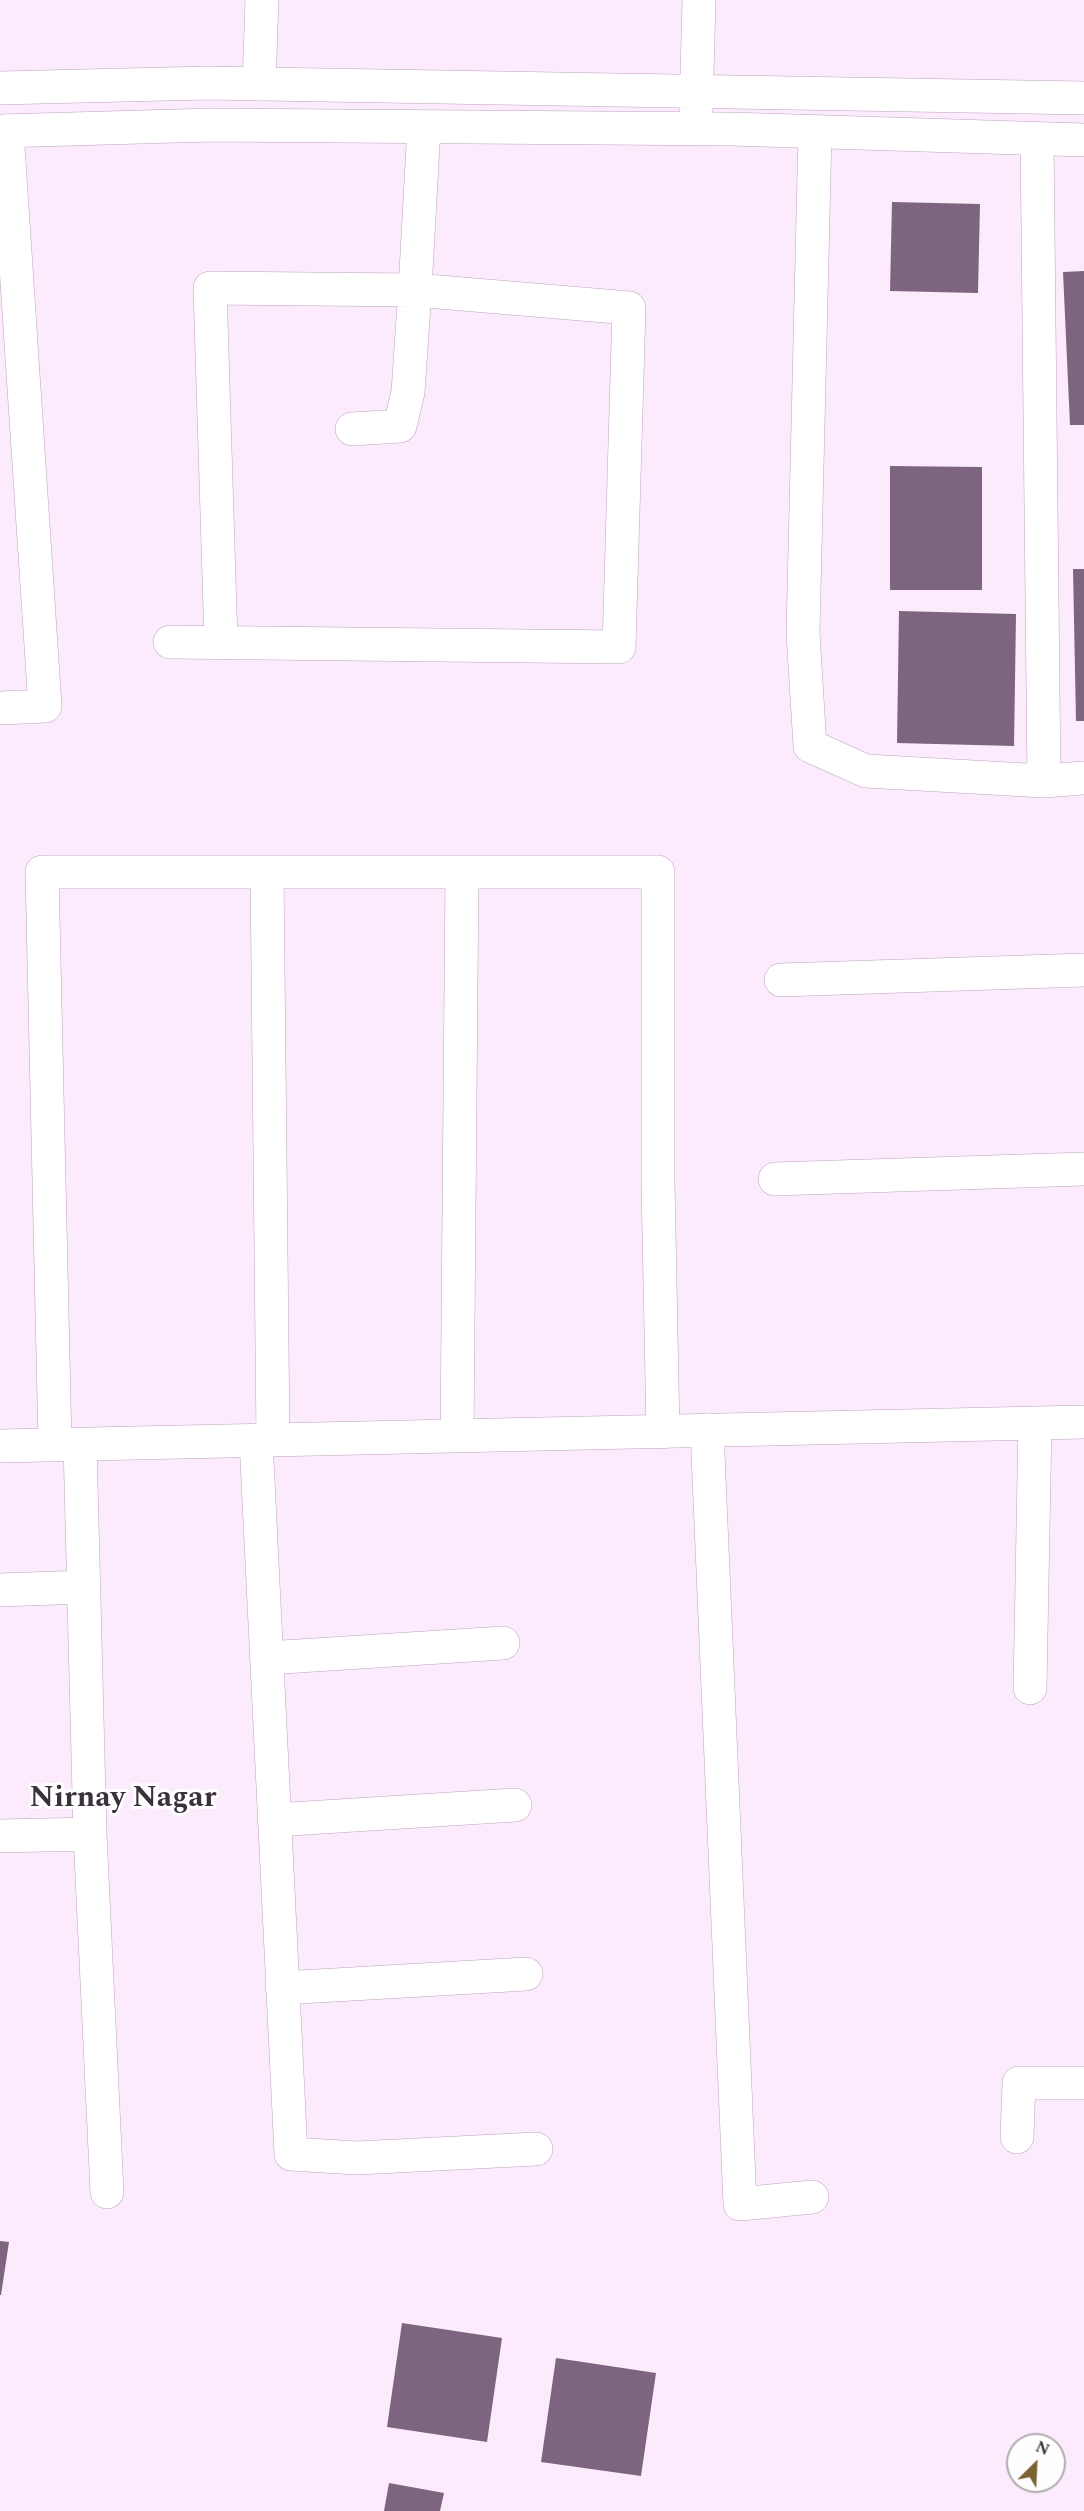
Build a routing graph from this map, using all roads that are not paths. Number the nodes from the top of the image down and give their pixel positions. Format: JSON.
{"nodes":[{"id":1,"x":261,"y":0,"type":"edge"},
{"id":2,"x":699,"y":0,"type":"edge"},
{"id":3,"x":259,"y":84,"type":"junction"},
{"id":4,"x":0,"y":88,"type":"edge"},
{"id":5,"x":696,"y":91,"type":"junction"},
{"id":6,"x":1084,"y":98,"type":"edge"},
{"id":7,"x":424,"y":127,"type":"junction"},
{"id":8,"x":696,"y":129,"type":"junction"},
{"id":9,"x":3,"y":131,"type":"edge"},
{"id":10,"x":814,"y":132,"type":"junction"},
{"id":11,"x":1037,"y":139,"type":"junction"},
{"id":12,"x":1084,"y":140,"type":"edge"},
{"id":13,"x":415,"y":290,"type":"junction"},
{"id":14,"x":352,"y":429,"type":"dead end"},
{"id":15,"x":170,"y":642,"type":"dead end"},
{"id":16,"x":221,"y":642,"type":"junction"},
{"id":17,"x":0,"y":708,"type":"edge"},
{"id":18,"x":1084,"y":778,"type":"edge"},
{"id":19,"x":1044,"y":781,"type":"junction"},
{"id":20,"x":267,"y":872,"type":"junction"},
{"id":21,"x":462,"y":872,"type":"junction"},
{"id":22,"x":1084,"y":970,"type":"edge"},
{"id":23,"x":781,"y":980,"type":"dead end"},
{"id":24,"x":1084,"y":1169,"type":"edge"},
{"id":25,"x":775,"y":1179,"type":"dead end"},
{"id":26,"x":1084,"y":1422,"type":"edge"},
{"id":27,"x":1035,"y":1423,"type":"junction"},
{"id":28,"x":707,"y":1430,"type":"junction"},
{"id":29,"x":663,"y":1432,"type":"junction"},
{"id":30,"x":457,"y":1436,"type":"junction"},
{"id":31,"x":265,"y":1440,"type":"junction"},
{"id":32,"x":67,"y":1444,"type":"junction"},
{"id":33,"x":0,"y":1446,"type":"edge"},
{"id":34,"x":84,"y":1587,"type":"junction"},
{"id":35,"x":0,"y":1590,"type":"edge"},
{"id":36,"x":503,"y":1643,"type":"dead end"},
{"id":37,"x":267,"y":1658,"type":"junction"},
{"id":38,"x":1030,"y":1688,"type":"dead end"},
{"id":39,"x":515,"y":1805,"type":"dead end"},
{"id":40,"x":274,"y":1820,"type":"junction"},
{"id":41,"x":90,"y":1834,"type":"junction"},
{"id":42,"x":0,"y":1836,"type":"edge"},
{"id":43,"x":526,"y":1974,"type":"dead end"},
{"id":44,"x":282,"y":1988,"type":"junction"},
{"id":45,"x":1084,"y":2083,"type":"edge"},
{"id":46,"x":1017,"y":2137,"type":"dead end"},
{"id":47,"x":536,"y":2149,"type":"dead end"},
{"id":48,"x":107,"y":2192,"type":"dead end"},
{"id":49,"x":812,"y":2197,"type":"dead end"}],
"edges":[{"from":1,"to":3,"type":"street"},
{"from":2,"to":5,"type":"street"},
{"from":3,"to":4,"type":"street"},
{"from":3,"to":5,"type":"street"},
{"from":5,"to":6,"type":"street"},
{"from":5,"to":8,"type":"street"},
{"from":7,"to":8,"type":"street"},
{"from":7,"to":9,"type":"street"},
{"from":7,"to":13,"type":"street"},
{"from":8,"to":10,"type":"street"},
{"from":9,"to":17,"type":"street"},
{"from":10,"to":11,"type":"street"},
{"from":10,"to":19,"type":"street"},
{"from":11,"to":12,"type":"street"},
{"from":11,"to":19,"type":"street"},
{"from":13,"to":14,"type":"street"},
{"from":13,"to":16,"type":"street"},
{"from":13,"to":16,"type":"street"},
{"from":15,"to":16,"type":"street"},
{"from":18,"to":19,"type":"street"},
{"from":20,"to":21,"type":"street"},
{"from":20,"to":31,"type":"street"},
{"from":20,"to":32,"type":"street"},
{"from":21,"to":29,"type":"street"},
{"from":21,"to":30,"type":"street"},
{"from":22,"to":23,"type":"street"},
{"from":24,"to":25,"type":"street"},
{"from":26,"to":27,"type":"street"},
{"from":27,"to":28,"type":"street"},
{"from":27,"to":38,"type":"street"},
{"from":28,"to":29,"type":"street"},
{"from":28,"to":49,"type":"street"},
{"from":29,"to":30,"type":"street"},
{"from":30,"to":31,"type":"street"},
{"from":31,"to":32,"type":"street"},
{"from":31,"to":37,"type":"street"},
{"from":32,"to":33,"type":"street"},
{"from":32,"to":34,"type":"street"},
{"from":34,"to":35,"type":"street"},
{"from":34,"to":41,"type":"street"},
{"from":36,"to":37,"type":"street"},
{"from":37,"to":40,"type":"street"},
{"from":39,"to":40,"type":"street"},
{"from":40,"to":44,"type":"street"},
{"from":41,"to":42,"type":"street"},
{"from":41,"to":48,"type":"street"},
{"from":43,"to":44,"type":"street"},
{"from":44,"to":47,"type":"street"},
{"from":45,"to":46,"type":"street"}]}
